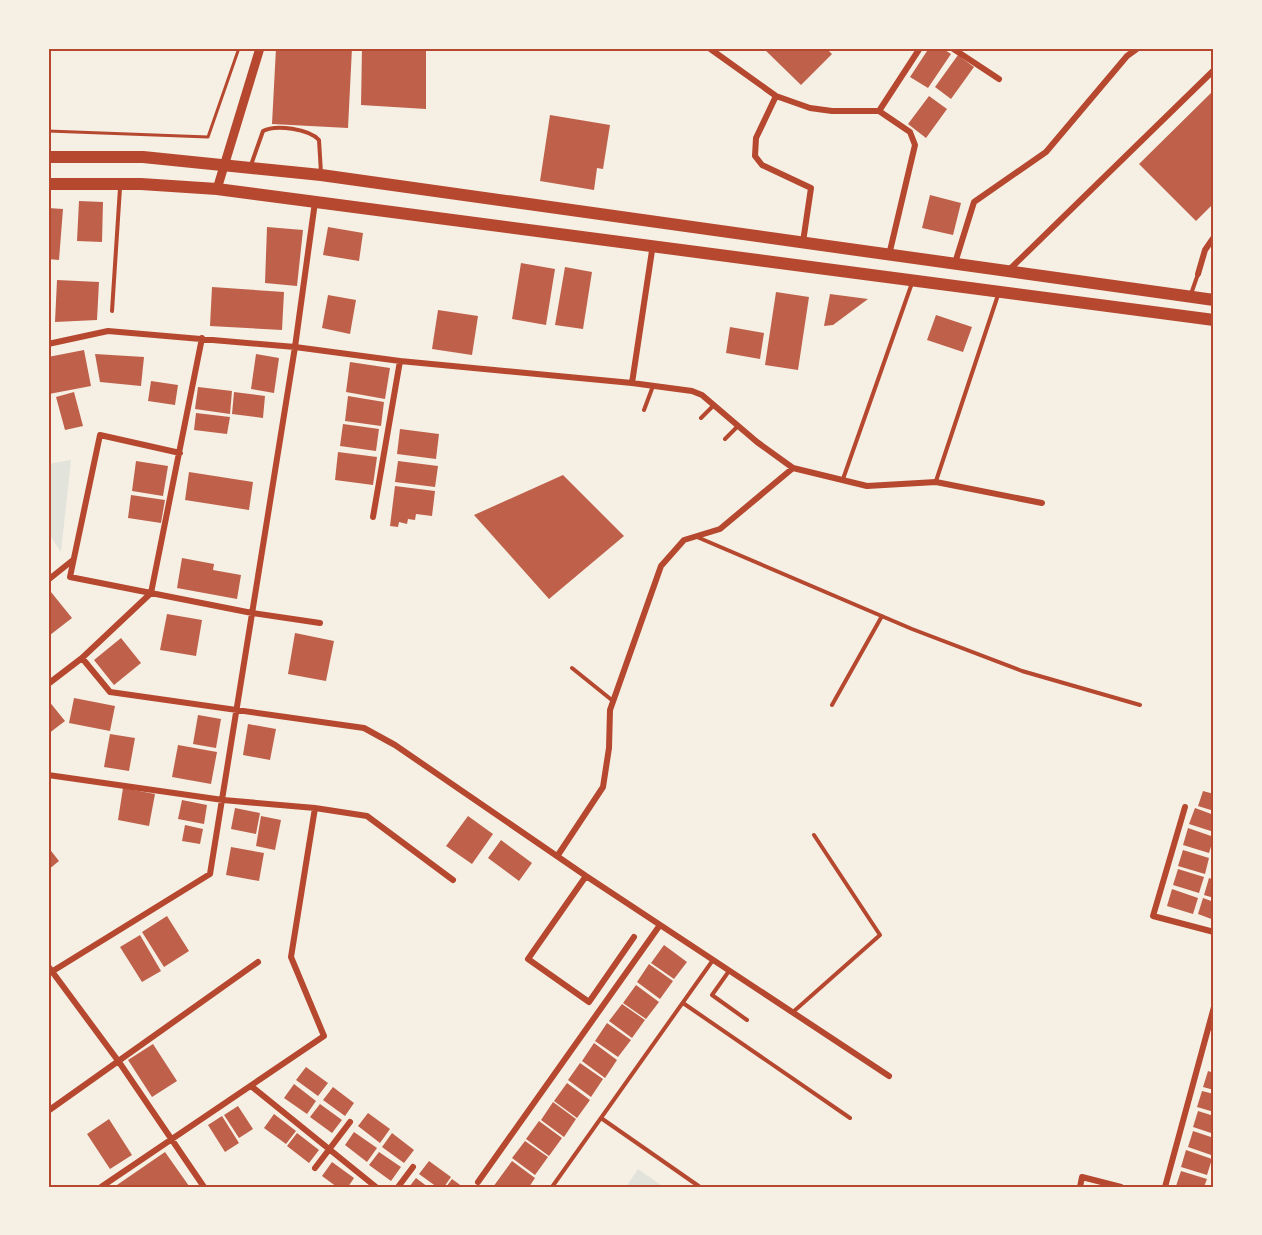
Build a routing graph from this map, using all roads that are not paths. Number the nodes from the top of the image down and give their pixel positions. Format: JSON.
{"nodes":[{"id":1,"x":260,"y":48,"type":"edge"},
{"id":2,"x":709,"y":48,"type":"edge"},
{"id":3,"x":920,"y":48,"type":"edge"},
{"id":4,"x":952,"y":48,"type":"edge"},
{"id":5,"x":1138,"y":48,"type":"edge"},
{"id":6,"x":1214,"y":70,"type":"edge"},
{"id":7,"x":999,"y":79,"type":"dead end"},
{"id":8,"x":776,"y":96,"type":"junction"},
{"id":9,"x":879,"y":111,"type":"junction"},
{"id":10,"x":48,"y":157,"type":"edge"},
{"id":11,"x":224,"y":165,"type":"junction"},
{"id":12,"x":250,"y":166,"type":"junction"},
{"id":13,"x":321,"y":175,"type":"junction"},
{"id":14,"x":48,"y":184,"type":"edge"},
{"id":15,"x":120,"y":184,"type":"junction"},
{"id":16,"x":218,"y":189,"type":"junction"},
{"id":17,"x":315,"y":202,"type":"junction"},
{"id":18,"x":1214,"y":237,"type":"edge"},
{"id":19,"x":802,"y":243,"type":"junction"},
{"id":20,"x":652,"y":244,"type":"junction"},
{"id":21,"x":890,"y":255,"type":"junction"},
{"id":22,"x":955,"y":264,"type":"junction"},
{"id":23,"x":1007,"y":272,"type":"junction"},
{"id":24,"x":1198,"y":274,"type":"joint"},
{"id":25,"x":913,"y":280,"type":"junction"},
{"id":26,"x":999,"y":291,"type":"junction"},
{"id":27,"x":1190,"y":298,"type":"junction"},
{"id":28,"x":1214,"y":300,"type":"edge"},
{"id":29,"x":112,"y":311,"type":"dead end"},
{"id":30,"x":1214,"y":320,"type":"edge"},
{"id":31,"x":202,"y":338,"type":"junction"},
{"id":32,"x":48,"y":344,"type":"edge"},
{"id":33,"x":295,"y":347,"type":"junction"},
{"id":34,"x":400,"y":361,"type":"junction"},
{"id":35,"x":632,"y":383,"type":"junction"},
{"id":36,"x":653,"y":386,"type":"junction"},
{"id":37,"x":714,"y":405,"type":"junction"},
{"id":38,"x":644,"y":410,"type":"dead end"},
{"id":39,"x":701,"y":418,"type":"dead end"},
{"id":40,"x":738,"y":426,"type":"junction"},
{"id":41,"x":725,"y":439,"type":"dead end"},
{"id":42,"x":180,"y":453,"type":"junction"},
{"id":43,"x":793,"y":468,"type":"junction"},
{"id":44,"x":843,"y":480,"type":"junction"},
{"id":45,"x":936,"y":482,"type":"junction"},
{"id":46,"x":1042,"y":503,"type":"dead end"},
{"id":47,"x":374,"y":517,"type":"dead end"},
{"id":48,"x":696,"y":537,"type":"junction"},
{"id":49,"x":74,"y":559,"type":"junction"},
{"id":50,"x":48,"y":580,"type":"edge"},
{"id":51,"x":151,"y":593,"type":"junction"},
{"id":52,"x":252,"y":613,"type":"junction"},
{"id":53,"x":882,"y":616,"type":"junction"},
{"id":54,"x":320,"y":623,"type":"dead end"},
{"id":55,"x":82,"y":658,"type":"junction"},
{"id":56,"x":572,"y":668,"type":"dead end"},
{"id":57,"x":48,"y":673,"type":"edge"},
{"id":58,"x":51,"y":681,"type":"edge"},
{"id":59,"x":613,"y":701,"type":"junction"},
{"id":60,"x":832,"y":705,"type":"dead end"},
{"id":61,"x":1140,"y":705,"type":"dead end"},
{"id":62,"x":237,"y":710,"type":"junction"},
{"id":63,"x":48,"y":775,"type":"edge"},
{"id":64,"x":223,"y":800,"type":"junction"},
{"id":65,"x":1185,"y":807,"type":"dead end"},
{"id":66,"x":315,"y":808,"type":"junction"},
{"id":67,"x":814,"y":835,"type":"dead end"},
{"id":68,"x":558,"y":855,"type":"junction"},
{"id":69,"x":586,"y":876,"type":"junction"},
{"id":70,"x":453,"y":880,"type":"dead end"},
{"id":71,"x":660,"y":924,"type":"junction"},
{"id":72,"x":1214,"y":932,"type":"edge"},
{"id":73,"x":634,"y":938,"type":"dead end"},
{"id":74,"x":714,"y":960,"type":"junction"},
{"id":75,"x":258,"y":962,"type":"dead end"},
{"id":76,"x":49,"y":970,"type":"edge"},
{"id":77,"x":729,"y":970,"type":"junction"},
{"id":78,"x":683,"y":1003,"type":"junction"},
{"id":79,"x":1214,"y":1008,"type":"edge"},
{"id":80,"x":793,"y":1012,"type":"junction"},
{"id":81,"x":747,"y":1020,"type":"dead end"},
{"id":82,"x":119,"y":1062,"type":"junction"},
{"id":83,"x":889,"y":1076,"type":"dead end"},
{"id":84,"x":251,"y":1086,"type":"junction"},
{"id":85,"x":48,"y":1111,"type":"edge"},
{"id":86,"x":601,"y":1118,"type":"junction"},
{"id":87,"x":850,"y":1119,"type":"dead end"},
{"id":88,"x":350,"y":1122,"type":"dead end"},
{"id":89,"x":173,"y":1139,"type":"junction"},
{"id":90,"x":329,"y":1150,"type":"junction"},
{"id":91,"x":413,"y":1167,"type":"dead end"},
{"id":92,"x":315,"y":1168,"type":"dead end"},
{"id":93,"x":478,"y":1182,"type":"dead end"},
{"id":94,"x":101,"y":1187,"type":"edge"},
{"id":95,"x":204,"y":1187,"type":"edge"},
{"id":96,"x":376,"y":1187,"type":"edge"},
{"id":97,"x":398,"y":1187,"type":"edge"},
{"id":98,"x":552,"y":1187,"type":"edge"},
{"id":99,"x":700,"y":1187,"type":"edge"},
{"id":100,"x":1080,"y":1187,"type":"edge"},
{"id":101,"x":1121,"y":1187,"type":"edge"},
{"id":102,"x":1165,"y":1187,"type":"edge"}],
"edges":[{"from":1,"to":11,"type":"street"},
{"from":2,"to":8,"type":"street"},
{"from":3,"to":9,"type":"street"},
{"from":4,"to":7,"type":"street"},
{"from":5,"to":22,"type":"street"},
{"from":6,"to":23,"type":"street"},
{"from":8,"to":9,"type":"street"},
{"from":8,"to":19,"type":"street"},
{"from":9,"to":21,"type":"street"},
{"from":10,"to":11,"type":"highway"},
{"from":11,"to":12,"type":"highway"},
{"from":11,"to":16,"type":"street"},
{"from":12,"to":13,"type":"highway"},
{"from":12,"to":13,"type":"lane"},
{"from":13,"to":19,"type":"highway"},
{"from":14,"to":15,"type":"highway"},
{"from":15,"to":16,"type":"highway"},
{"from":15,"to":29,"type":"lane"},
{"from":16,"to":17,"type":"highway"},
{"from":17,"to":20,"type":"highway"},
{"from":17,"to":33,"type":"street"},
{"from":18,"to":24,"type":"street"},
{"from":19,"to":21,"type":"highway"},
{"from":20,"to":25,"type":"highway"},
{"from":20,"to":35,"type":"street"},
{"from":21,"to":22,"type":"highway"},
{"from":22,"to":23,"type":"highway"},
{"from":23,"to":27,"type":"highway"},
{"from":24,"to":27,"type":"lane"},
{"from":25,"to":26,"type":"highway"},
{"from":25,"to":44,"type":"lane"},
{"from":26,"to":30,"type":"highway"},
{"from":26,"to":45,"type":"lane"},
{"from":27,"to":28,"type":"highway"},
{"from":31,"to":32,"type":"street"},
{"from":31,"to":33,"type":"street"},
{"from":31,"to":42,"type":"street"},
{"from":33,"to":34,"type":"street"},
{"from":33,"to":52,"type":"street"},
{"from":34,"to":35,"type":"street"},
{"from":34,"to":47,"type":"street"},
{"from":35,"to":36,"type":"street"},
{"from":36,"to":37,"type":"street"},
{"from":36,"to":38,"type":"lane"},
{"from":37,"to":39,"type":"lane"},
{"from":37,"to":40,"type":"street"},
{"from":40,"to":41,"type":"lane"},
{"from":40,"to":43,"type":"street"},
{"from":42,"to":49,"type":"street"},
{"from":42,"to":51,"type":"street"},
{"from":43,"to":44,"type":"street"},
{"from":43,"to":48,"type":"street"},
{"from":44,"to":45,"type":"street"},
{"from":45,"to":46,"type":"street"},
{"from":48,"to":53,"type":"lane"},
{"from":48,"to":59,"type":"street"},
{"from":49,"to":50,"type":"street"},
{"from":49,"to":51,"type":"street"},
{"from":51,"to":52,"type":"street"},
{"from":51,"to":55,"type":"street"},
{"from":52,"to":54,"type":"street"},
{"from":52,"to":62,"type":"street"},
{"from":53,"to":60,"type":"lane"},
{"from":53,"to":61,"type":"lane"},
{"from":55,"to":58,"type":"street"},
{"from":55,"to":62,"type":"street"},
{"from":56,"to":59,"type":"lane"},
{"from":57,"to":58,"type":"street"},
{"from":59,"to":68,"type":"street"},
{"from":62,"to":64,"type":"street"},
{"from":62,"to":68,"type":"street"},
{"from":63,"to":64,"type":"street"},
{"from":64,"to":66,"type":"street"},
{"from":64,"to":76,"type":"street"},
{"from":65,"to":72,"type":"street"},
{"from":66,"to":70,"type":"street"},
{"from":66,"to":84,"type":"street"},
{"from":67,"to":80,"type":"lane"},
{"from":68,"to":69,"type":"street"},
{"from":69,"to":71,"type":"street"},
{"from":69,"to":73,"type":"street"},
{"from":71,"to":74,"type":"street"},
{"from":71,"to":93,"type":"street"},
{"from":74,"to":77,"type":"street"},
{"from":74,"to":78,"type":"lane"},
{"from":75,"to":82,"type":"street"},
{"from":76,"to":82,"type":"street"},
{"from":77,"to":80,"type":"street"},
{"from":77,"to":81,"type":"lane"},
{"from":78,"to":86,"type":"lane"},
{"from":78,"to":87,"type":"lane"},
{"from":79,"to":102,"type":"street"},
{"from":80,"to":83,"type":"street"},
{"from":82,"to":85,"type":"street"},
{"from":82,"to":89,"type":"street"},
{"from":84,"to":89,"type":"street"},
{"from":84,"to":90,"type":"street"},
{"from":86,"to":98,"type":"lane"},
{"from":86,"to":99,"type":"lane"},
{"from":88,"to":90,"type":"street"},
{"from":89,"to":94,"type":"street"},
{"from":89,"to":95,"type":"street"},
{"from":90,"to":92,"type":"street"},
{"from":90,"to":96,"type":"street"},
{"from":91,"to":97,"type":"street"},
{"from":100,"to":101,"type":"street"}]}
